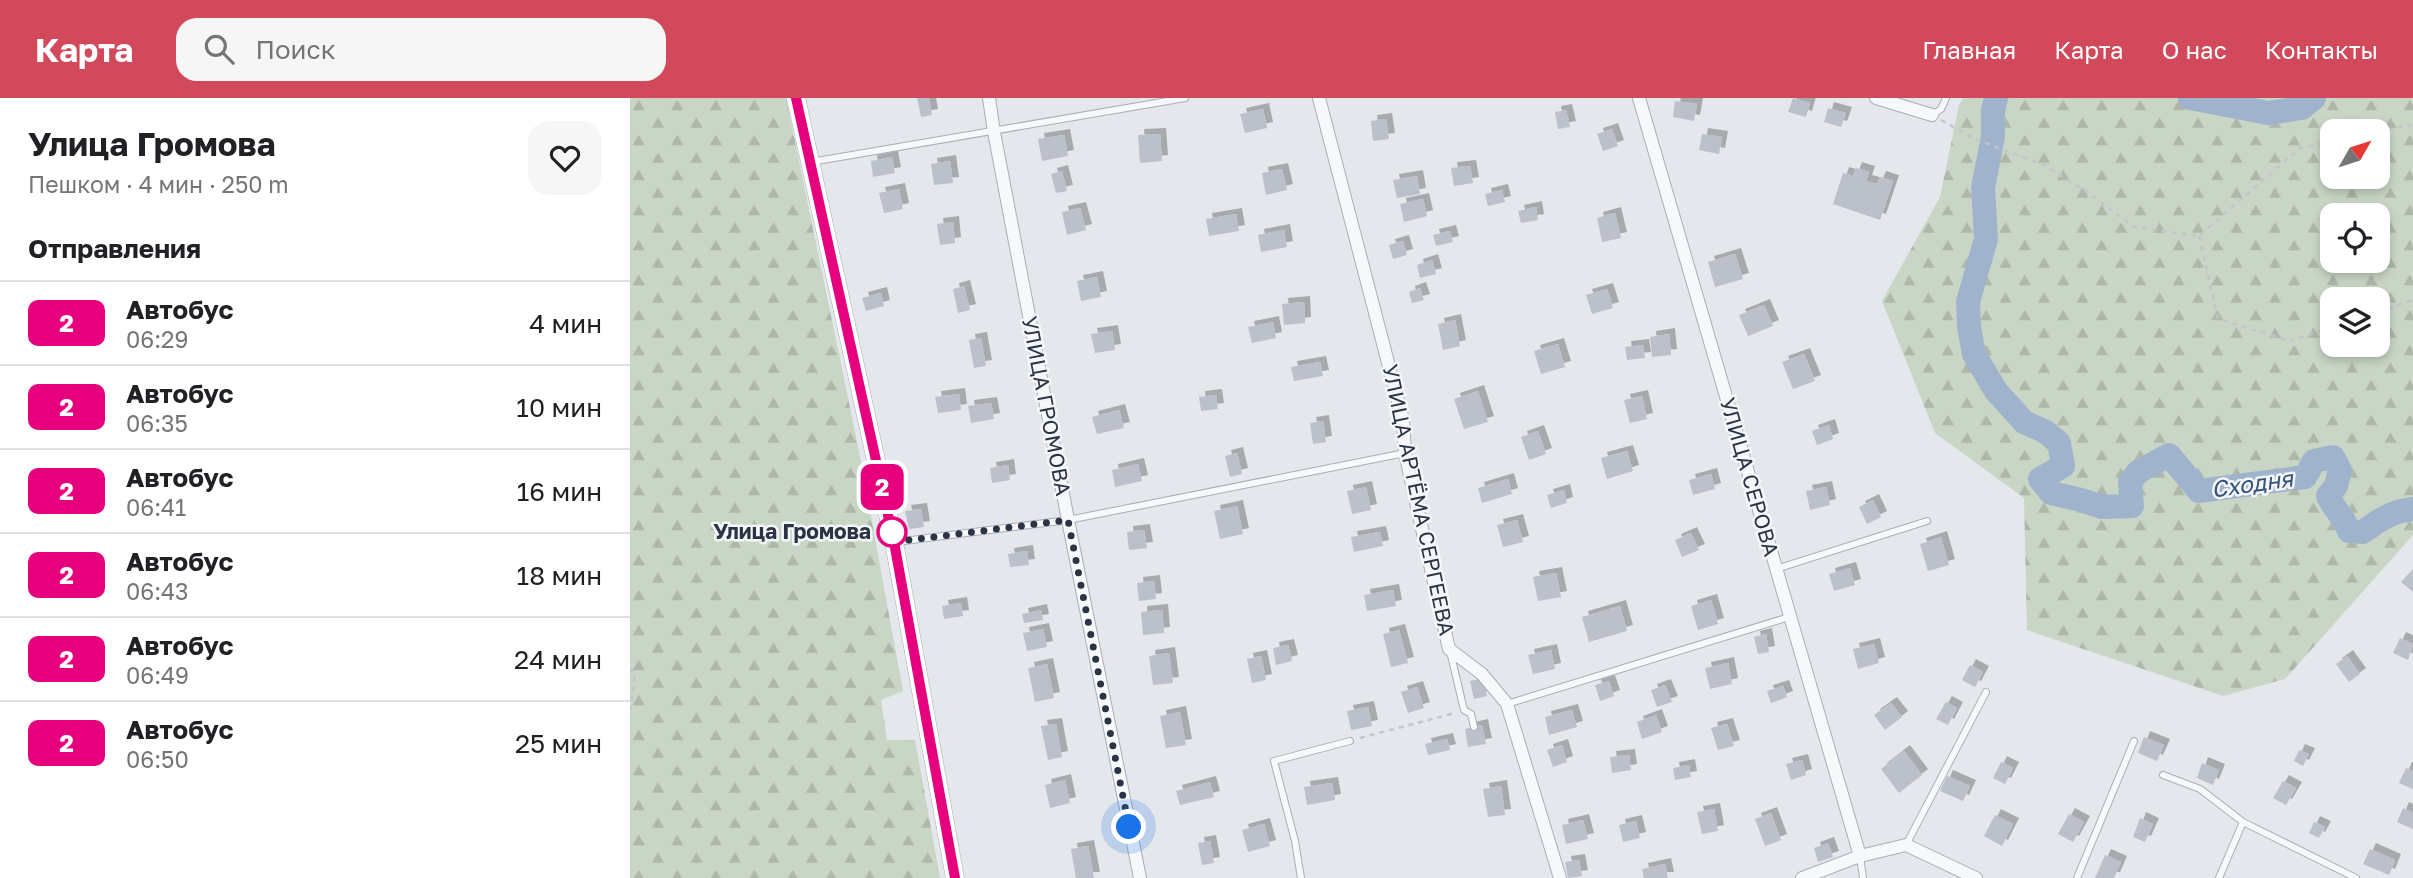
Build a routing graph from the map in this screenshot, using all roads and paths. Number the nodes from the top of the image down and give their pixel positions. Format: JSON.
{"nodes":[{"id":1,"x":796,"y":98,"type":"edge"},
{"id":2,"x":989,"y":98,"type":"edge"},
{"id":3,"x":1185,"y":98,"type":"edge"},
{"id":4,"x":1319,"y":98,"type":"edge"},
{"id":5,"x":1639,"y":98,"type":"edge"},
{"id":6,"x":1875,"y":98,"type":"edge"},
{"id":7,"x":1946,"y":98,"type":"edge"},
{"id":8,"x":1932,"y":115,"type":"junction"},
{"id":9,"x":2413,"y":125,"type":"edge"},
{"id":10,"x":2390,"y":130,"type":"edge"},
{"id":11,"x":994,"y":132,"type":"junction"},
{"id":12,"x":2320,"y":144,"type":"edge"},
{"id":13,"x":809,"y":163,"type":"junction"},
{"id":14,"x":2199,"y":236,"type":"junction"},
{"id":15,"x":2413,"y":300,"type":"edge"},
{"id":16,"x":2390,"y":308,"type":"edge"},
{"id":17,"x":2320,"y":331,"type":"edge"},
{"id":18,"x":1405,"y":453,"type":"junction"},
{"id":19,"x":1068,"y":520,"type":"junction"},
{"id":20,"x":1927,"y":521,"type":"dead end"},
{"id":21,"x":894,"y":542,"type":"junction"},
{"id":22,"x":1776,"y":569,"type":"junction"},
{"id":23,"x":1790,"y":617,"type":"junction"},
{"id":24,"x":1449,"y":649,"type":"junction"},
{"id":25,"x":630,"y":668,"type":"edge"},
{"id":26,"x":1986,"y":692,"type":"dead end"},
{"id":27,"x":1507,"y":704,"type":"junction"},
{"id":28,"x":1464,"y":710,"type":"junction"},
{"id":29,"x":630,"y":711,"type":"edge"},
{"id":30,"x":1474,"y":727,"type":"dead end"},
{"id":31,"x":1350,"y":741,"type":"joint"},
{"id":32,"x":2134,"y":741,"type":"dead end"},
{"id":33,"x":2163,"y":775,"type":"dead end"},
{"id":34,"x":2243,"y":822,"type":"junction"},
{"id":35,"x":1906,"y":845,"type":"junction"},
{"id":36,"x":1860,"y":856,"type":"junction"},
{"id":37,"x":955,"y":878,"type":"edge"},
{"id":38,"x":1140,"y":878,"type":"edge"},
{"id":39,"x":1301,"y":878,"type":"edge"},
{"id":40,"x":1560,"y":878,"type":"edge"},
{"id":41,"x":1802,"y":878,"type":"edge"},
{"id":42,"x":1863,"y":878,"type":"edge"},
{"id":43,"x":1976,"y":878,"type":"edge"},
{"id":44,"x":2077,"y":878,"type":"edge"},
{"id":45,"x":2219,"y":878,"type":"edge"},
{"id":46,"x":2356,"y":878,"type":"edge"}],
"edges":[{"from":1,"to":13,"type":"street"},
{"from":2,"to":11,"type":"street","name":"УЛИЦА ГРОМОВА"},
{"from":3,"to":11,"type":"lane"},
{"from":4,"to":18,"type":"street","name":"УЛИЦА АРТЁМА СЕРГЕЕВА"},
{"from":5,"to":22,"type":"street","name":"УЛИЦА СЕРОВА"},
{"from":6,"to":8,"type":"street"},
{"from":7,"to":8,"type":"lane"},
{"from":8,"to":14,"type":"path"},
{"from":9,"to":10,"type":"path"},
{"from":11,"to":13,"type":"lane"},
{"from":11,"to":19,"type":"street","name":"УЛИЦА ГРОМОВА"},
{"from":12,"to":14,"type":"path"},
{"from":13,"to":21,"type":"street"},
{"from":14,"to":17,"type":"path"},
{"from":15,"to":16,"type":"path"},
{"from":18,"to":19,"type":"lane"},
{"from":18,"to":24,"type":"street","name":"УЛИЦА АРТЁМА СЕРГЕЕВА"},
{"from":19,"to":21,"type":"lane"},
{"from":19,"to":38,"type":"street","name":"УЛИЦА ГРОМОВА"},
{"from":20,"to":22,"type":"lane"},
{"from":21,"to":37,"type":"street"},
{"from":22,"to":23,"type":"street","name":"УЛИЦА СЕРОВА"},
{"from":23,"to":27,"type":"lane"},
{"from":23,"to":36,"type":"street","name":"УЛИЦА СЕРОВА"},
{"from":24,"to":27,"type":"street","name":"УЛИЦА АРТЁМА СЕРГЕЕВА"},
{"from":24,"to":28,"type":"lane"},
{"from":25,"to":29,"type":"path"},
{"from":26,"to":35,"type":"lane"},
{"from":27,"to":40,"type":"street","name":"УЛИЦА АРТЁМА СЕРГЕЕВА"},
{"from":28,"to":30,"type":"lane"},
{"from":28,"to":31,"type":"path"},
{"from":31,"to":39,"type":"lane"},
{"from":32,"to":44,"type":"lane"},
{"from":33,"to":34,"type":"lane"},
{"from":34,"to":45,"type":"lane"},
{"from":34,"to":46,"type":"lane"},
{"from":35,"to":36,"type":"street"},
{"from":35,"to":43,"type":"street"},
{"from":36,"to":41,"type":"street"},
{"from":36,"to":42,"type":"lane"}]}
